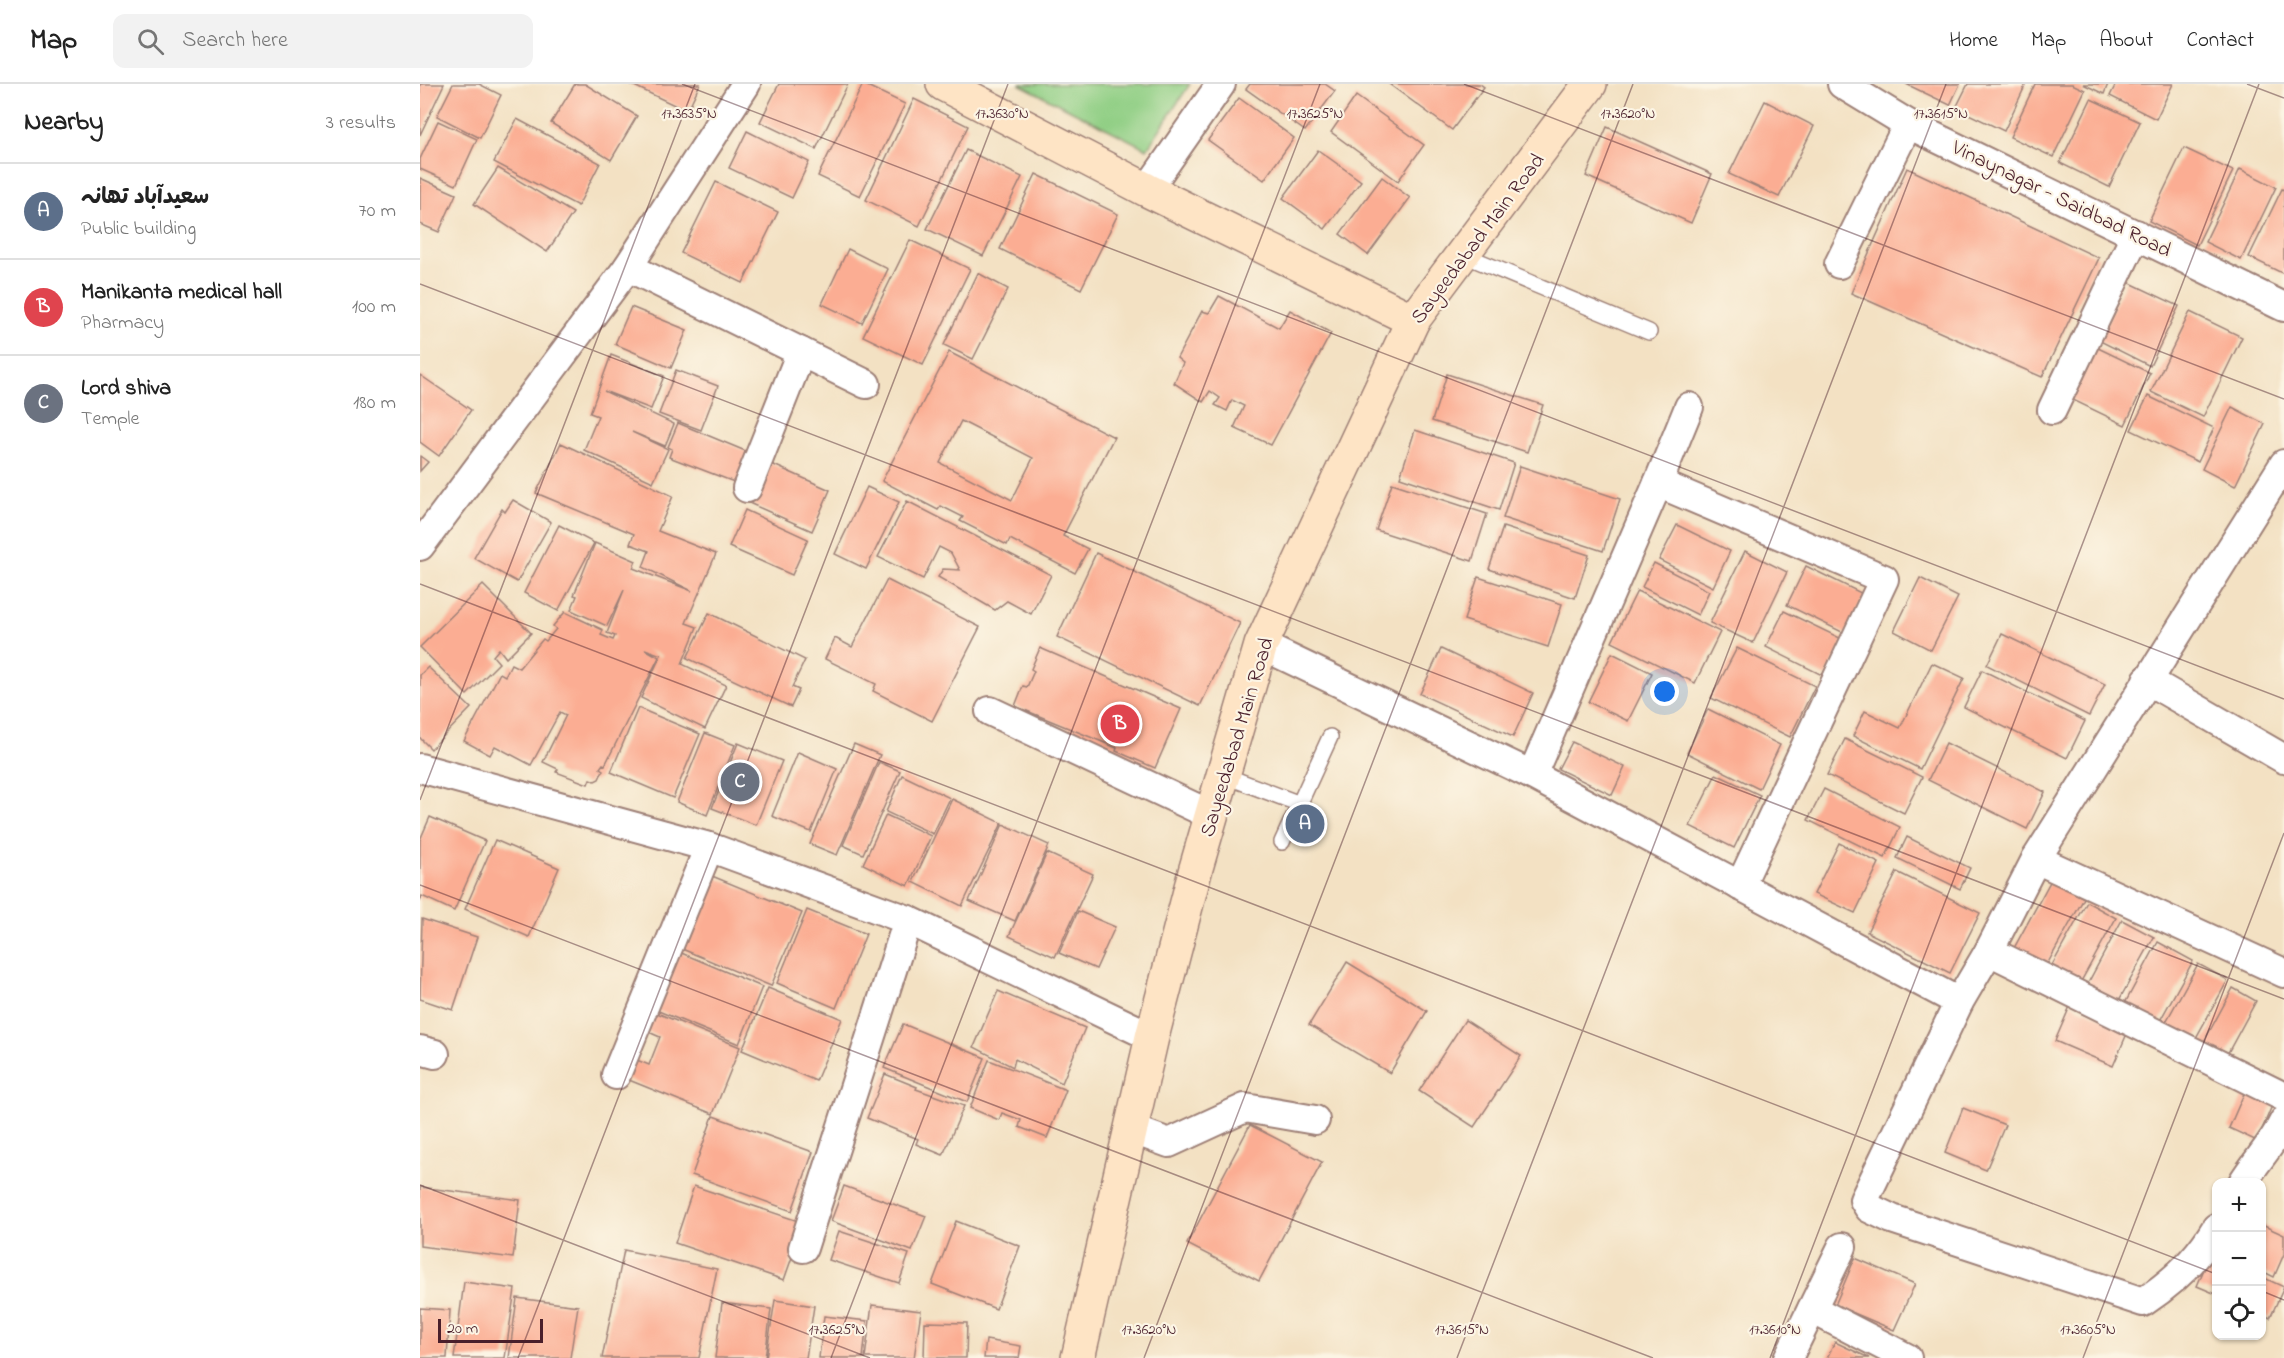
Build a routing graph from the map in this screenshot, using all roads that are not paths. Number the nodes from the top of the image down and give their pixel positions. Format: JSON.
{"nodes":[{"id":1,"x":746,"y":84,"type":"edge"},
{"id":2,"x":943,"y":84,"type":"edge"},
{"id":3,"x":1221,"y":84,"type":"edge"},
{"id":4,"x":1590,"y":84,"type":"edge"},
{"id":5,"x":1842,"y":84,"type":"edge"},
{"id":6,"x":1908,"y":123,"type":"junction"},
{"id":7,"x":1147,"y":190,"type":"junction"},
{"id":8,"x":2136,"y":234,"type":"junction"},
{"id":9,"x":1464,"y":255,"type":"junction"},
{"id":10,"x":1839,"y":264,"type":"dead end"},
{"id":11,"x":628,"y":267,"type":"junction"},
{"id":12,"x":2284,"y":307,"type":"edge"},
{"id":13,"x":1413,"y":320,"type":"junction"},
{"id":14,"x":1649,"y":332,"type":"dead end"},
{"id":15,"x":801,"y":352,"type":"junction"},
{"id":16,"x":866,"y":384,"type":"dead end"},
{"id":17,"x":1689,"y":407,"type":"dead end"},
{"id":18,"x":2052,"y":410,"type":"dead end"},
{"id":19,"x":2284,"y":464,"type":"edge"},
{"id":20,"x":1658,"y":483,"type":"junction"},
{"id":21,"x":747,"y":488,"type":"dead end"},
{"id":22,"x":420,"y":546,"type":"edge"},
{"id":23,"x":1261,"y":645,"type":"junction"},
{"id":24,"x":2147,"y":680,"type":"junction"},
{"id":25,"x":990,"y":711,"type":"dead end"},
{"id":26,"x":1330,"y":737,"type":"dead end"},
{"id":27,"x":2284,"y":759,"type":"edge"},
{"id":28,"x":420,"y":768,"type":"edge"},
{"id":29,"x":1223,"y":775,"type":"junction"},
{"id":30,"x":1532,"y":775,"type":"junction"},
{"id":31,"x":1300,"y":804,"type":"junction"},
{"id":32,"x":1211,"y":815,"type":"junction"},
{"id":33,"x":1282,"y":842,"type":"dead end"},
{"id":34,"x":709,"y":846,"type":"junction"},
{"id":35,"x":2036,"y":859,"type":"junction"},
{"id":36,"x":1740,"y":886,"type":"junction"},
{"id":37,"x":908,"y":920,"type":"junction"},
{"id":38,"x":1989,"y":951,"type":"junction"},
{"id":39,"x":2284,"y":973,"type":"edge"},
{"id":40,"x":1959,"y":1002,"type":"junction"},
{"id":41,"x":1152,"y":1037,"type":"junction"},
{"id":42,"x":616,"y":1075,"type":"dead end"},
{"id":43,"x":2284,"y":1097,"type":"edge"},
{"id":44,"x":1315,"y":1120,"type":"dead end"},
{"id":45,"x":2284,"y":1121,"type":"edge"},
{"id":46,"x":1131,"y":1130,"type":"junction"},
{"id":47,"x":2246,"y":1178,"type":"edge"},
{"id":48,"x":2214,"y":1232,"type":"edge"},
{"id":49,"x":1842,"y":1247,"type":"dead end"},
{"id":50,"x":803,"y":1248,"type":"dead end"},
{"id":51,"x":1812,"y":1309,"type":"junction"},
{"id":52,"x":1078,"y":1358,"type":"edge"},
{"id":53,"x":1788,"y":1358,"type":"edge"},
{"id":54,"x":1907,"y":1358,"type":"edge"}],
"edges":[{"from":1,"to":11,"type":"street"},
{"from":2,"to":7,"type":"main road"},
{"from":3,"to":7,"type":"street"},
{"from":4,"to":9,"type":"main road","name":"Sayeedabad Main Road"},
{"from":5,"to":6,"type":"street","name":"Vinaynagar - Saidbad Road"},
{"from":6,"to":8,"type":"street","name":"Vinaynagar - Saidbad Road"},
{"from":6,"to":10,"type":"street"},
{"from":7,"to":13,"type":"main road"},
{"from":8,"to":12,"type":"street","name":"Vinaynagar - Saidbad Road"},
{"from":8,"to":18,"type":"street"},
{"from":9,"to":13,"type":"main road","name":"Sayeedabad Main Road"},
{"from":9,"to":14,"type":"lane"},
{"from":11,"to":15,"type":"street"},
{"from":11,"to":22,"type":"street"},
{"from":13,"to":23,"type":"main road","name":"Sayeedabad Main Road"},
{"from":15,"to":16,"type":"street"},
{"from":15,"to":21,"type":"street"},
{"from":17,"to":20,"type":"street"},
{"from":19,"to":24,"type":"street"},
{"from":20,"to":30,"type":"street"},
{"from":20,"to":36,"type":"street"},
{"from":23,"to":29,"type":"main road","name":"Sayeedabad Main Road"},
{"from":23,"to":30,"type":"street"},
{"from":24,"to":27,"type":"street"},
{"from":24,"to":35,"type":"street"},
{"from":25,"to":32,"type":"street"},
{"from":26,"to":31,"type":"lane"},
{"from":28,"to":34,"type":"street"},
{"from":29,"to":31,"type":"lane"},
{"from":29,"to":32,"type":"main road","name":"Sayeedabad Main Road"},
{"from":30,"to":36,"type":"street"},
{"from":31,"to":33,"type":"lane"},
{"from":32,"to":41,"type":"main road","name":"Sayeedabad Main Road"},
{"from":34,"to":37,"type":"street"},
{"from":34,"to":42,"type":"street"},
{"from":35,"to":38,"type":"street"},
{"from":35,"to":39,"type":"street"},
{"from":36,"to":40,"type":"street"},
{"from":37,"to":41,"type":"street"},
{"from":37,"to":50,"type":"street"},
{"from":38,"to":40,"type":"street"},
{"from":38,"to":43,"type":"street"},
{"from":40,"to":48,"type":"street"},
{"from":41,"to":46,"type":"main road","name":"Sayeedabad Main Road"},
{"from":44,"to":46,"type":"street"},
{"from":45,"to":47,"type":"street"},
{"from":46,"to":52,"type":"main road","name":"Sayeedabad Main Road"},
{"from":49,"to":51,"type":"street"},
{"from":51,"to":53,"type":"street"},
{"from":51,"to":54,"type":"street"}]}
